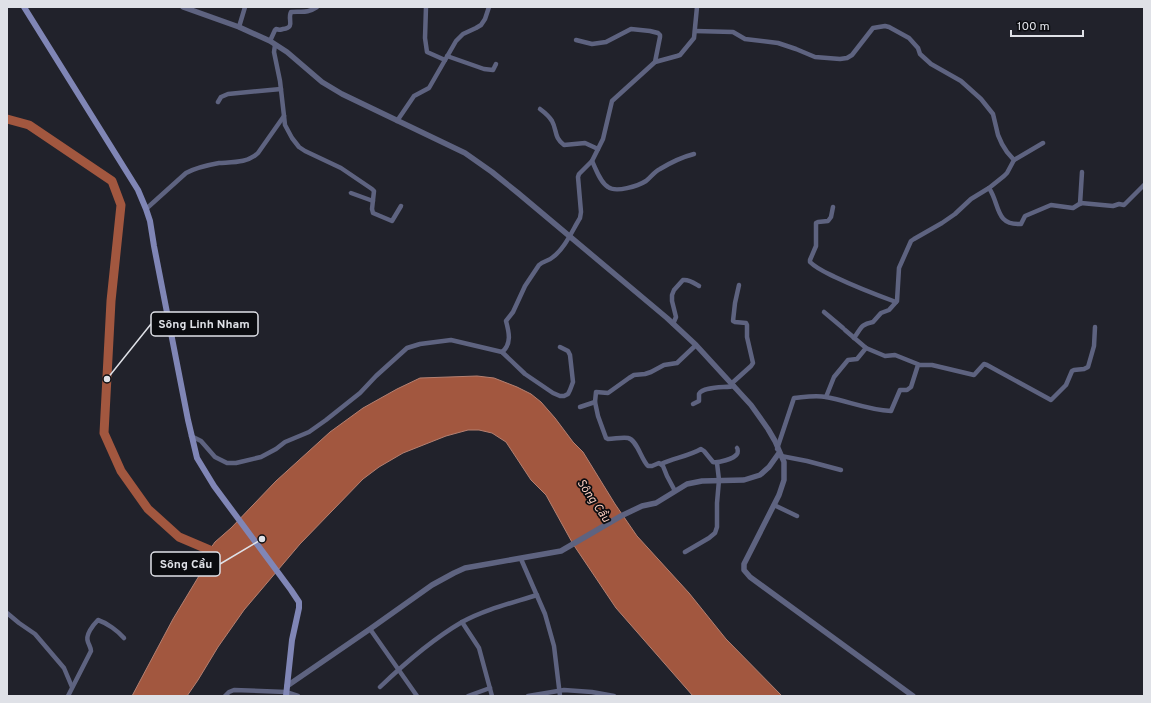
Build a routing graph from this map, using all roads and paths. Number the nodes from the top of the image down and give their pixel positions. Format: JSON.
{"nodes":[{"id":1,"x":24,"y":7,"type":"edge"},
{"id":2,"x":184,"y":7,"type":"edge"},
{"id":3,"x":245,"y":7,"type":"edge"},
{"id":4,"x":317,"y":7,"type":"edge"},
{"id":5,"x":426,"y":7,"type":"edge"},
{"id":6,"x":489,"y":7,"type":"edge"},
{"id":7,"x":697,"y":7,"type":"edge"},
{"id":8,"x":239,"y":27,"type":"junction"},
{"id":9,"x":695,"y":31,"type":"junction"},
{"id":10,"x":576,"y":40,"type":"dead end"},
{"id":11,"x":272,"y":43,"type":"junction"},
{"id":12,"x":446,"y":58,"type":"junction"},
{"id":13,"x":655,"y":62,"type":"junction"},
{"id":14,"x":496,"y":64,"type":"dead end"},
{"id":15,"x":281,"y":89,"type":"junction"},
{"id":16,"x":218,"y":102,"type":"dead end"},
{"id":17,"x":540,"y":109,"type":"dead end"},
{"id":18,"x":284,"y":116,"type":"junction"},
{"id":19,"x":397,"y":120,"type":"junction"},
{"id":20,"x":1042,"y":143,"type":"dead end"},
{"id":21,"x":598,"y":149,"type":"junction"},
{"id":22,"x":694,"y":154,"type":"dead end"},
{"id":23,"x":1014,"y":160,"type":"junction"},
{"id":24,"x":592,"y":161,"type":"junction"},
{"id":25,"x":1082,"y":172,"type":"dead end"},
{"id":26,"x":1144,"y":185,"type":"edge"},
{"id":27,"x":989,"y":188,"type":"junction"},
{"id":28,"x":351,"y":193,"type":"dead end"},
{"id":29,"x":373,"y":201,"type":"junction"},
{"id":30,"x":1080,"y":204,"type":"junction"},
{"id":31,"x":401,"y":206,"type":"dead end"},
{"id":32,"x":833,"y":207,"type":"dead end"},
{"id":33,"x":146,"y":208,"type":"junction"},
{"id":34,"x":569,"y":236,"type":"junction"},
{"id":35,"x":739,"y":285,"type":"dead end"},
{"id":36,"x":699,"y":286,"type":"dead end"},
{"id":37,"x":896,"y":302,"type":"junction"},
{"id":38,"x":824,"y":312,"type":"dead end"},
{"id":39,"x":673,"y":324,"type":"junction"},
{"id":40,"x":1095,"y":327,"type":"dead end"},
{"id":41,"x":854,"y":338,"type":"junction"},
{"id":42,"x":696,"y":345,"type":"junction"},
{"id":43,"x":560,"y":347,"type":"dead end"},
{"id":44,"x":866,"y":348,"type":"junction"},
{"id":45,"x":502,"y":352,"type":"junction"},
{"id":46,"x":918,"y":365,"type":"junction"},
{"id":47,"x":732,"y":385,"type":"junction"},
{"id":48,"x":826,"y":397,"type":"junction"},
{"id":49,"x":595,"y":402,"type":"junction"},
{"id":50,"x":693,"y":404,"type":"dead end"},
{"id":51,"x":580,"y":407,"type":"dead end"},
{"id":52,"x":191,"y":436,"type":"junction"},
{"id":53,"x":737,"y":448,"type":"dead end"},
{"id":54,"x":779,"y":453,"type":"junction"},
{"id":55,"x":717,"y":462,"type":"junction"},
{"id":56,"x":661,"y":464,"type":"junction"},
{"id":57,"x":841,"y":470,"type":"dead end"},
{"id":58,"x":719,"y":480,"type":"junction"},
{"id":59,"x":675,"y":492,"type":"junction"},
{"id":60,"x":774,"y":506,"type":"junction"},
{"id":61,"x":797,"y":516,"type":"dead end"},
{"id":62,"x":685,"y":552,"type":"dead end"},
{"id":63,"x":521,"y":558,"type":"junction"},
{"id":64,"x":537,"y":595,"type":"junction"},
{"id":65,"x":7,"y":613,"type":"edge"},
{"id":66,"x":462,"y":622,"type":"junction"},
{"id":67,"x":370,"y":629,"type":"junction"},
{"id":68,"x":124,"y":638,"type":"dead end"},
{"id":69,"x":399,"y":669,"type":"junction"},
{"id":70,"x":380,"y":686,"type":"dead end"},
{"id":71,"x":72,"y":687,"type":"junction"},
{"id":72,"x":490,"y":688,"type":"junction"},
{"id":73,"x":254,"y":690,"type":"junction"},
{"id":74,"x":286,"y":691,"type":"edge"},
{"id":75,"x":560,"y":693,"type":"edge"},
{"id":76,"x":68,"y":696,"type":"edge"},
{"id":77,"x":225,"y":696,"type":"edge"},
{"id":78,"x":254,"y":696,"type":"edge"},
{"id":79,"x":298,"y":696,"type":"edge"},
{"id":80,"x":418,"y":696,"type":"edge"},
{"id":81,"x":468,"y":696,"type":"edge"},
{"id":82,"x":492,"y":696,"type":"edge"},
{"id":83,"x":528,"y":696,"type":"edge"},
{"id":84,"x":614,"y":696,"type":"edge"},
{"id":85,"x":913,"y":696,"type":"edge"}],
"edges":[{"from":1,"to":33,"type":"main road"},
{"from":2,"to":8,"type":"street"},
{"from":3,"to":8,"type":"street"},
{"from":4,"to":11,"type":"street"},
{"from":5,"to":12,"type":"street"},
{"from":6,"to":12,"type":"street"},
{"from":7,"to":9,"type":"street"},
{"from":8,"to":11,"type":"street"},
{"from":9,"to":13,"type":"street"},
{"from":9,"to":23,"type":"street"},
{"from":10,"to":13,"type":"street"},
{"from":11,"to":15,"type":"street"},
{"from":11,"to":19,"type":"street"},
{"from":12,"to":14,"type":"street"},
{"from":12,"to":19,"type":"street"},
{"from":13,"to":21,"type":"street"},
{"from":15,"to":16,"type":"street"},
{"from":15,"to":18,"type":"street"},
{"from":17,"to":21,"type":"street"},
{"from":18,"to":29,"type":"street"},
{"from":18,"to":33,"type":"street"},
{"from":19,"to":34,"type":"street"},
{"from":20,"to":23,"type":"street"},
{"from":21,"to":24,"type":"street"},
{"from":22,"to":24,"type":"street"},
{"from":23,"to":27,"type":"street"},
{"from":24,"to":34,"type":"street"},
{"from":25,"to":30,"type":"street"},
{"from":26,"to":30,"type":"street"},
{"from":27,"to":30,"type":"street"},
{"from":27,"to":37,"type":"street"},
{"from":28,"to":29,"type":"street"},
{"from":29,"to":31,"type":"street"},
{"from":32,"to":37,"type":"street"},
{"from":33,"to":52,"type":"main road"},
{"from":34,"to":39,"type":"street"},
{"from":34,"to":45,"type":"street"},
{"from":35,"to":47,"type":"street"},
{"from":36,"to":39,"type":"street"},
{"from":37,"to":41,"type":"street"},
{"from":38,"to":41,"type":"street"},
{"from":39,"to":42,"type":"street"},
{"from":40,"to":46,"type":"street"},
{"from":41,"to":44,"type":"street"},
{"from":42,"to":47,"type":"street"},
{"from":42,"to":49,"type":"street"},
{"from":43,"to":45,"type":"street"},
{"from":44,"to":46,"type":"street"},
{"from":44,"to":48,"type":"street"},
{"from":45,"to":52,"type":"street"},
{"from":46,"to":48,"type":"street"},
{"from":47,"to":50,"type":"street"},
{"from":47,"to":54,"type":"street"},
{"from":48,"to":54,"type":"street"},
{"from":49,"to":51,"type":"street"},
{"from":49,"to":56,"type":"street"},
{"from":52,"to":74,"type":"main road"},
{"from":53,"to":55,"type":"street"},
{"from":54,"to":57,"type":"street"},
{"from":54,"to":58,"type":"street"},
{"from":54,"to":60,"type":"street"},
{"from":55,"to":56,"type":"street"},
{"from":55,"to":58,"type":"street"},
{"from":56,"to":59,"type":"street"},
{"from":58,"to":59,"type":"street"},
{"from":58,"to":62,"type":"street"},
{"from":59,"to":63,"type":"street"},
{"from":60,"to":61,"type":"street"},
{"from":60,"to":85,"type":"street"},
{"from":63,"to":64,"type":"street"},
{"from":63,"to":67,"type":"street"},
{"from":64,"to":66,"type":"street"},
{"from":64,"to":75,"type":"street"},
{"from":65,"to":71,"type":"street"},
{"from":66,"to":69,"type":"street"},
{"from":66,"to":72,"type":"street"},
{"from":67,"to":69,"type":"street"},
{"from":67,"to":74,"type":"street"},
{"from":68,"to":71,"type":"street"},
{"from":69,"to":70,"type":"street"},
{"from":69,"to":80,"type":"street"},
{"from":71,"to":76,"type":"street"},
{"from":72,"to":81,"type":"street"},
{"from":72,"to":82,"type":"street"},
{"from":73,"to":74,"type":"street"},
{"from":73,"to":77,"type":"street"},
{"from":73,"to":78,"type":"street"},
{"from":74,"to":79,"type":"street"},
{"from":75,"to":83,"type":"street"},
{"from":75,"to":84,"type":"street"}]}
